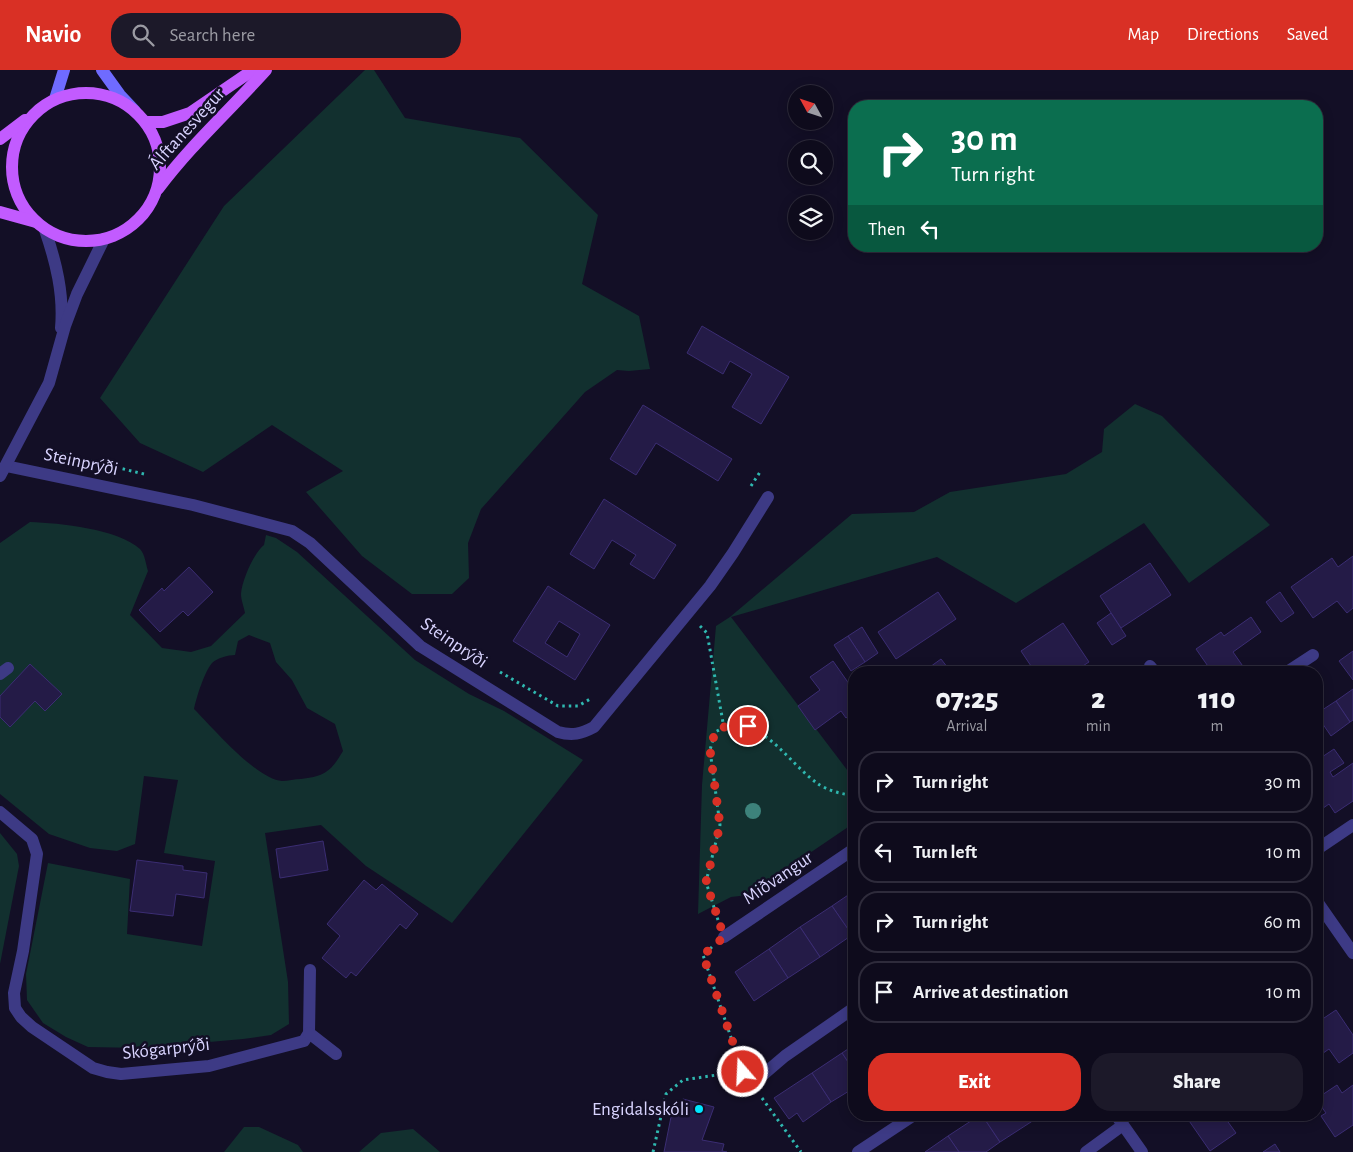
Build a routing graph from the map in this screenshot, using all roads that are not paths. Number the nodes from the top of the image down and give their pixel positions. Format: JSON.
{"nodes":[{"id":1,"x":64,"y":70,"type":"edge"},
{"id":2,"x":102,"y":70,"type":"edge"},
{"id":3,"x":253,"y":70,"type":"edge"},
{"id":4,"x":266,"y":70,"type":"edge"},
{"id":5,"x":56,"y":99,"type":"junction"},
{"id":6,"x":135,"y":111,"type":"junction"},
{"id":7,"x":35,"y":113,"type":"junction"},
{"id":8,"x":146,"y":122,"type":"junction"},
{"id":9,"x":0,"y":139,"type":"edge"},
{"id":10,"x":156,"y":191,"type":"junction"},
{"id":11,"x":0,"y":212,"type":"edge"},
{"id":12,"x":40,"y":226,"type":"junction"},
{"id":13,"x":104,"y":239,"type":"junction"},
{"id":14,"x":57,"y":360,"type":"junction"},
{"id":15,"x":3,"y":471,"type":"edge"},
{"id":16,"x":768,"y":497,"type":"dead end"},
{"id":17,"x":1313,"y":655,"type":"dead end"},
{"id":18,"x":1296,"y":666,"type":"edge"},
{"id":19,"x":0,"y":812,"type":"edge"},
{"id":20,"x":1353,"y":825,"type":"edge"},
{"id":21,"x":1323,"y":845,"type":"edge"},
{"id":22,"x":848,"y":853,"type":"edge"},
{"id":23,"x":1323,"y":910,"type":"edge"},
{"id":24,"x":724,"y":937,"type":"road end"},
{"id":25,"x":1353,"y":953,"type":"edge"},
{"id":26,"x":310,"y":970,"type":"dead end"},
{"id":27,"x":848,"y":1012,"type":"edge"},
{"id":28,"x":310,"y":1033,"type":"junction"},
{"id":29,"x":336,"y":1054,"type":"dead end"},
{"id":30,"x":752,"y":1084,"type":"road end"},
{"id":31,"x":905,"y":1121,"type":"edge"},
{"id":32,"x":1119,"y":1121,"type":"edge"},
{"id":33,"x":1121,"y":1121,"type":"edge"},
{"id":34,"x":858,"y":1152,"type":"edge"},
{"id":35,"x":1086,"y":1152,"type":"edge"},
{"id":36,"x":1142,"y":1152,"type":"edge"}],
"edges":[{"from":1,"to":5,"type":"street"},
{"from":2,"to":6,"type":"street"},
{"from":3,"to":8,"type":"main road","name":"Álftanesvegur"},
{"from":4,"to":10,"type":"main road","name":"Álftanesvegur"},
{"from":5,"to":6,"type":"main road","name":"Álftanesvegur"},
{"from":5,"to":7,"type":"main road","name":"Álftanesvegur"},
{"from":6,"to":8,"type":"main road","name":"Álftanesvegur"},
{"from":7,"to":9,"type":"main road","name":"Álftanesvegur"},
{"from":7,"to":12,"type":"main road","name":"Álftanesvegur"},
{"from":8,"to":10,"type":"main road","name":"Álftanesvegur"},
{"from":10,"to":13,"type":"main road","name":"Álftanesvegur"},
{"from":11,"to":12,"type":"main road","name":"Álftanesvegur"},
{"from":12,"to":13,"type":"main road","name":"Álftanesvegur"},
{"from":12,"to":14,"type":"street"},
{"from":13,"to":14,"type":"street"},
{"from":14,"to":15,"type":"street"},
{"from":15,"to":16,"type":"street","name":"Steinprýði"},
{"from":17,"to":18,"type":"street"},
{"from":19,"to":28,"type":"street","name":"Skógarprýði"},
{"from":20,"to":21,"type":"street"},
{"from":22,"to":24,"type":"street","name":"Miðvangur"},
{"from":23,"to":25,"type":"street"},
{"from":26,"to":28,"type":"street"},
{"from":27,"to":30,"type":"street"},
{"from":28,"to":29,"type":"street"},
{"from":31,"to":34,"type":"street"},
{"from":32,"to":35,"type":"street"},
{"from":33,"to":36,"type":"street"}]}
